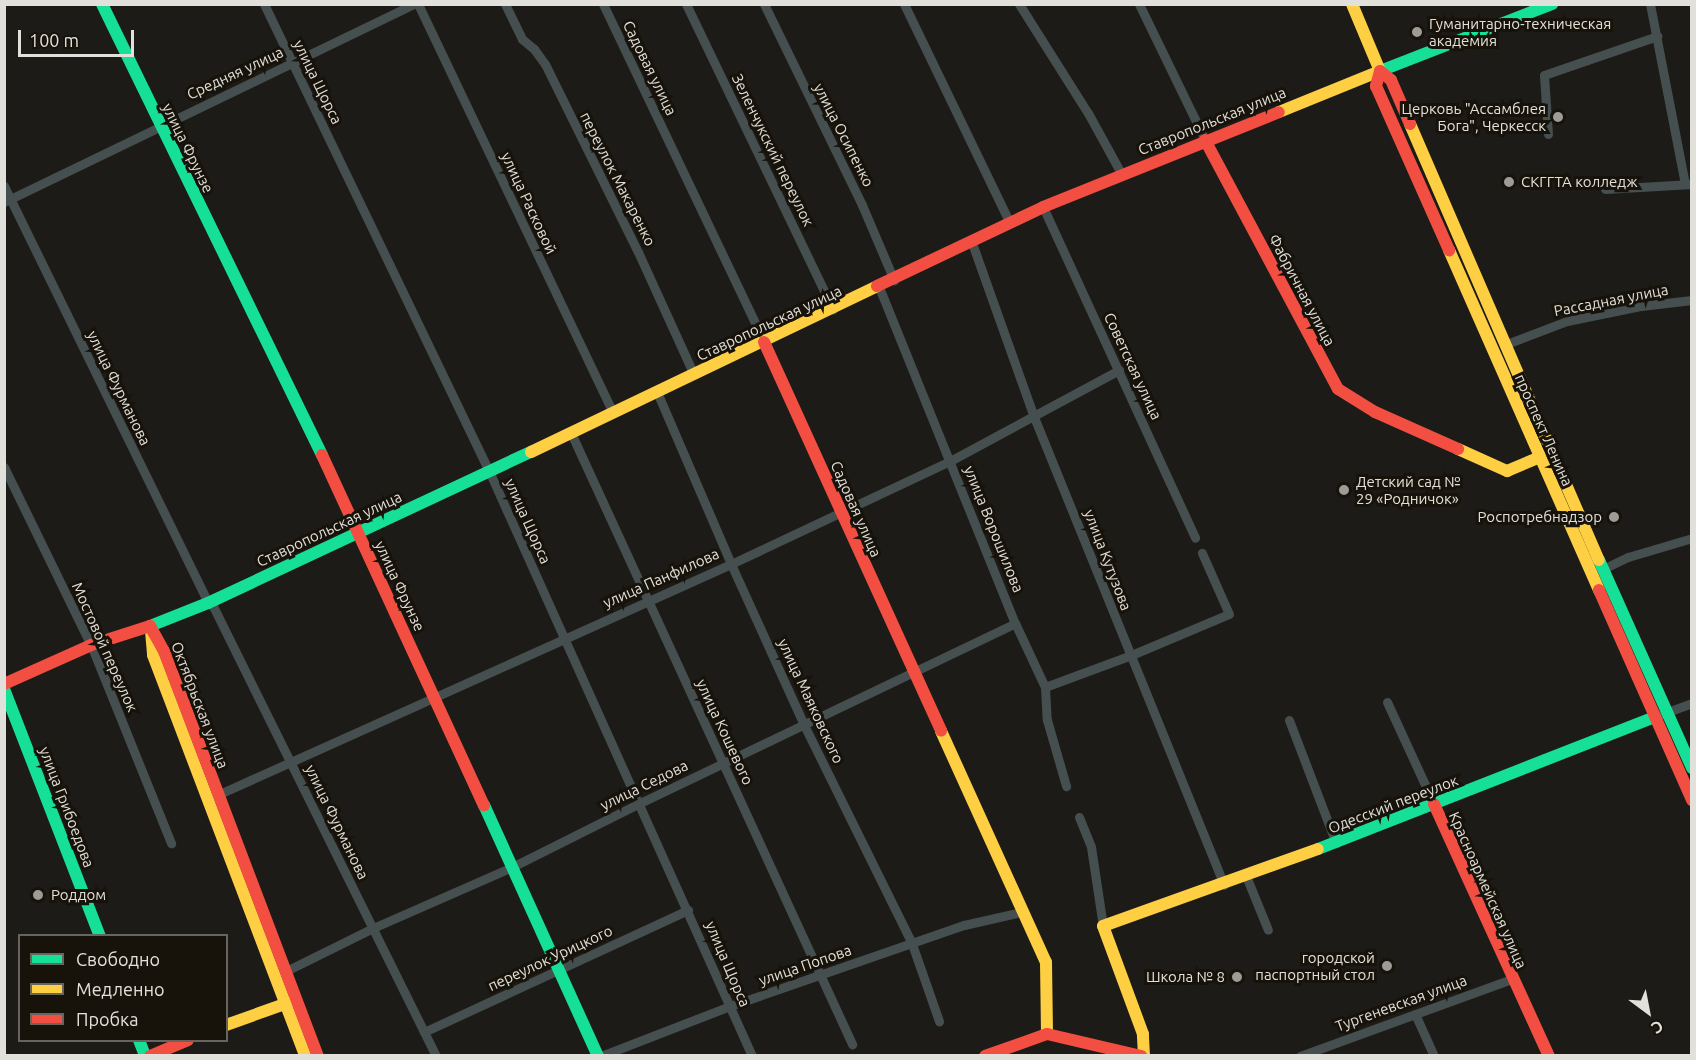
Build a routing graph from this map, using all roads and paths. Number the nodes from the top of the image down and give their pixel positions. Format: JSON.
{"nodes":[{"id":1,"x":102,"y":4,"type":"edge"},
{"id":2,"x":264,"y":4,"type":"edge"},
{"id":3,"x":416,"y":4,"type":"edge"},
{"id":4,"x":505,"y":4,"type":"edge"},
{"id":5,"x":603,"y":4,"type":"edge"},
{"id":6,"x":686,"y":4,"type":"edge"},
{"id":7,"x":764,"y":4,"type":"edge"},
{"id":8,"x":904,"y":4,"type":"edge"},
{"id":9,"x":1019,"y":4,"type":"edge"},
{"id":10,"x":1139,"y":4,"type":"edge"},
{"id":11,"x":1352,"y":4,"type":"edge"},
{"id":12,"x":1552,"y":4,"type":"edge"},
{"id":13,"x":1650,"y":4,"type":"edge"},
{"id":14,"x":1657,"y":36,"type":"junction"},
{"id":15,"x":292,"y":62,"type":"junction"},
{"id":16,"x":1380,"y":71,"type":"junction"},
{"id":17,"x":160,"y":125,"type":"junction"},
{"id":18,"x":1548,"y":134,"type":"dead end"},
{"id":19,"x":1205,"y":140,"type":"junction"},
{"id":20,"x":1121,"y":173,"type":"junction"},
{"id":21,"x":1688,"y":184,"type":"edge"},
{"id":22,"x":4,"y":186,"type":"edge"},
{"id":23,"x":1605,"y":189,"type":"dead end"},
{"id":24,"x":8,"y":201,"type":"edge"},
{"id":25,"x":1042,"y":207,"type":"junction"},
{"id":26,"x":1010,"y":223,"type":"junction"},
{"id":27,"x":972,"y":243,"type":"junction"},
{"id":28,"x":894,"y":280,"type":"junction"},
{"id":29,"x":879,"y":287,"type":"junction"},
{"id":30,"x":1692,"y":300,"type":"edge"},
{"id":31,"x":833,"y":309,"type":"junction"},
{"id":32,"x":764,"y":342,"type":"junction"},
{"id":33,"x":1504,"y":345,"type":"junction"},
{"id":34,"x":1119,"y":370,"type":"junction"},
{"id":35,"x":694,"y":375,"type":"junction"},
{"id":36,"x":657,"y":392,"type":"junction"},
{"id":37,"x":613,"y":414,"type":"junction"},
{"id":38,"x":1034,"y":417,"type":"junction"},
{"id":39,"x":571,"y":433,"type":"junction"},
{"id":40,"x":1540,"y":457,"type":"junction"},
{"id":41,"x":950,"y":461,"type":"junction"},
{"id":42,"x":4,"y":467,"type":"edge"},
{"id":43,"x":489,"y":471,"type":"junction"},
{"id":44,"x":840,"y":511,"type":"junction"},
{"id":45,"x":358,"y":531,"type":"junction"},
{"id":46,"x":1196,"y":538,"type":"dead end"},
{"id":47,"x":1692,"y":538,"type":"edge"},
{"id":48,"x":1202,"y":553,"type":"dead end"},
{"id":49,"x":731,"y":564,"type":"junction"},
{"id":50,"x":1603,"y":568,"type":"junction"},
{"id":51,"x":647,"y":600,"type":"junction"},
{"id":52,"x":209,"y":602,"type":"junction"},
{"id":53,"x":1015,"y":624,"type":"junction"},
{"id":54,"x":150,"y":626,"type":"junction"},
{"id":55,"x":563,"y":638,"type":"junction"},
{"id":56,"x":91,"y":645,"type":"junction"},
{"id":57,"x":1129,"y":656,"type":"junction"},
{"id":58,"x":914,"y":673,"type":"junction"},
{"id":59,"x":4,"y":684,"type":"edge"},
{"id":60,"x":1045,"y":687,"type":"junction"},
{"id":61,"x":4,"y":689,"type":"edge"},
{"id":62,"x":435,"y":697,"type":"junction"},
{"id":63,"x":1387,"y":702,"type":"dead end"},
{"id":64,"x":1692,"y":704,"type":"edge"},
{"id":65,"x":1667,"y":712,"type":"junction"},
{"id":66,"x":1654,"y":717,"type":"junction"},
{"id":67,"x":1289,"y":720,"type":"dead end"},
{"id":68,"x":804,"y":725,"type":"junction"},
{"id":69,"x":291,"y":763,"type":"junction"},
{"id":70,"x":723,"y":763,"type":"junction"},
{"id":71,"x":1692,"y":768,"type":"edge"},
{"id":72,"x":1066,"y":786,"type":"dead end"},
{"id":73,"x":213,"y":796,"type":"junction"},
{"id":74,"x":1692,"y":800,"type":"edge"},
{"id":75,"x":640,"y":803,"type":"junction"},
{"id":76,"x":1434,"y":804,"type":"junction"},
{"id":77,"x":1079,"y":817,"type":"dead end"},
{"id":78,"x":171,"y":843,"type":"dead end"},
{"id":79,"x":1336,"y":843,"type":"junction"},
{"id":80,"x":512,"y":867,"type":"junction"},
{"id":81,"x":1246,"y":876,"type":"junction"},
{"id":82,"x":1224,"y":885,"type":"junction"},
{"id":83,"x":688,"y":910,"type":"junction"},
{"id":84,"x":1021,"y":912,"type":"junction"},
{"id":85,"x":1103,"y":926,"type":"junction"},
{"id":86,"x":373,"y":928,"type":"junction"},
{"id":87,"x":1268,"y":930,"type":"dead end"},
{"id":88,"x":99,"y":934,"type":"edge"},
{"id":89,"x":912,"y":944,"type":"junction"},
{"id":90,"x":286,"y":971,"type":"junction"},
{"id":91,"x":560,"y":971,"type":"junction"},
{"id":92,"x":820,"y":976,"type":"junction"},
{"id":93,"x":1512,"y":979,"type":"junction"},
{"id":94,"x":291,"y":1002,"type":"junction"},
{"id":95,"x":730,"y":1006,"type":"junction"},
{"id":96,"x":1415,"y":1014,"type":"junction"},
{"id":97,"x":939,"y":1021,"type":"dead end"},
{"id":98,"x":228,"y":1024,"type":"edge"},
{"id":99,"x":424,"y":1032,"type":"junction"},
{"id":100,"x":1047,"y":1034,"type":"junction"},
{"id":101,"x":139,"y":1042,"type":"edge"},
{"id":102,"x":185,"y":1042,"type":"edge"},
{"id":103,"x":852,"y":1044,"type":"dead end"},
{"id":104,"x":1094,"y":1051,"type":"edge"},
{"id":105,"x":1306,"y":1055,"type":"edge"},
{"id":106,"x":145,"y":1056,"type":"edge"},
{"id":107,"x":150,"y":1056,"type":"edge"},
{"id":108,"x":305,"y":1056,"type":"edge"},
{"id":109,"x":318,"y":1056,"type":"edge"},
{"id":110,"x":436,"y":1056,"type":"edge"},
{"id":111,"x":600,"y":1056,"type":"edge"},
{"id":112,"x":752,"y":1056,"type":"edge"},
{"id":113,"x":985,"y":1056,"type":"edge"},
{"id":114,"x":1142,"y":1056,"type":"edge"},
{"id":115,"x":1434,"y":1056,"type":"edge"},
{"id":116,"x":1549,"y":1056,"type":"edge"}],
"edges":[{"from":1,"to":17,"type":"main road","name":"улица Фрунзе"},
{"from":2,"to":15,"type":"street","name":"улица Щорса"},
{"from":3,"to":15,"type":"street","name":"Средняя улица"},
{"from":3,"to":37,"type":"street","name":"улица Расковой"},
{"from":4,"to":35,"type":"street","name":"переулок Макаренко"},
{"from":5,"to":32,"type":"street","name":"Садовая улица"},
{"from":6,"to":31,"type":"street","name":"Зеленчукский переулок"},
{"from":7,"to":28,"type":"street","name":"улица Осипенко"},
{"from":8,"to":26,"type":"street"},
{"from":9,"to":20,"type":"street"},
{"from":10,"to":19,"type":"street","name":"Фабричная улица"},
{"from":11,"to":16,"type":"main road","name":"проспект Ленина"},
{"from":12,"to":16,"type":"main road","name":"Ставропольская улица"},
{"from":13,"to":14,"type":"street"},
{"from":14,"to":18,"type":"street"},
{"from":14,"to":21,"type":"street"},
{"from":15,"to":17,"type":"street","name":"Средняя улица"},
{"from":15,"to":43,"type":"street","name":"улица Щорса"},
{"from":16,"to":19,"type":"main road","name":"Ставропольская улица"},
{"from":16,"to":33,"type":"main road","name":"проспект Ленина"},
{"from":16,"to":40,"type":"main road","name":"проспект Ленина"},
{"from":17,"to":24,"type":"street","name":"Средняя улица"},
{"from":17,"to":45,"type":"main road","name":"улица Фрунзе"},
{"from":19,"to":20,"type":"main road","name":"Ставропольская улица"},
{"from":19,"to":40,"type":"main road","name":"Фабричная улица"},
{"from":20,"to":25,"type":"main road","name":"Ставропольская улица"},
{"from":21,"to":23,"type":"street"},
{"from":22,"to":24,"type":"street","name":"улица Фурманова"},
{"from":24,"to":52,"type":"street","name":"улица Фурманова"},
{"from":25,"to":26,"type":"main road","name":"Ставропольская улица"},
{"from":25,"to":34,"type":"street","name":"Советская улица"},
{"from":26,"to":27,"type":"main road","name":"Ставропольская улица"},
{"from":27,"to":28,"type":"main road","name":"Ставропольская улица"},
{"from":27,"to":38,"type":"street","name":"улица Кутузова"},
{"from":28,"to":29,"type":"main road","name":"Ставропольская улица"},
{"from":29,"to":31,"type":"main road","name":"Ставропольская улица"},
{"from":29,"to":41,"type":"street","name":"улица Ворошилова"},
{"from":30,"to":33,"type":"street","name":"Рассадная улица"},
{"from":31,"to":32,"type":"main road","name":"Ставропольская улица"},
{"from":32,"to":35,"type":"main road","name":"Ставропольская улица"},
{"from":32,"to":44,"type":"main road","name":"Садовая улица"},
{"from":33,"to":50,"type":"main road","name":"проспект Ленина"},
{"from":34,"to":38,"type":"street","name":"улица Панфилова"},
{"from":34,"to":46,"type":"street","name":"Советская улица"},
{"from":35,"to":36,"type":"main road","name":"Ставропольская улица"},
{"from":36,"to":37,"type":"main road","name":"Ставропольская улица"},
{"from":36,"to":49,"type":"street","name":"улица Маяковского"},
{"from":37,"to":39,"type":"main road","name":"Ставропольская улица"},
{"from":38,"to":41,"type":"street","name":"улица Панфилова"},
{"from":38,"to":57,"type":"street","name":"улица Кутузова"},
{"from":39,"to":43,"type":"main road","name":"Ставропольская улица"},
{"from":39,"to":51,"type":"street","name":"улица Кошевого"},
{"from":40,"to":66,"type":"main road","name":"проспект Ленина"},
{"from":41,"to":44,"type":"street","name":"улица Панфилова"},
{"from":41,"to":53,"type":"street","name":"улица Ворошилова"},
{"from":42,"to":56,"type":"street","name":"Мостовой переулок"},
{"from":43,"to":45,"type":"main road","name":"Ставропольская улица"},
{"from":43,"to":55,"type":"street","name":"улица Щорса"},
{"from":44,"to":49,"type":"street","name":"улица Панфилова"},
{"from":44,"to":58,"type":"main road","name":"Садовая улица"},
{"from":45,"to":52,"type":"main road","name":"Ставропольская улица"},
{"from":45,"to":62,"type":"main road","name":"улица Фрунзе"},
{"from":47,"to":50,"type":"street"},
{"from":48,"to":57,"type":"street"},
{"from":49,"to":51,"type":"street","name":"улица Панфилова"},
{"from":49,"to":68,"type":"street","name":"улица Маяковского"},
{"from":50,"to":65,"type":"main road","name":"проспект Ленина"},
{"from":51,"to":55,"type":"street","name":"улица Панфилова"},
{"from":51,"to":70,"type":"street","name":"улица Кошевого"},
{"from":52,"to":54,"type":"main road","name":"Ставропольская улица"},
{"from":52,"to":69,"type":"street","name":"улица Фурманова"},
{"from":53,"to":58,"type":"street","name":"улица Седова"},
{"from":53,"to":60,"type":"street","name":"улица Ворошилова"},
{"from":54,"to":56,"type":"main road","name":"Ставропольская улица"},
{"from":54,"to":73,"type":"main road","name":"Октябрьская улица"},
{"from":55,"to":62,"type":"street","name":"улица Панфилова"},
{"from":55,"to":75,"type":"street","name":"улица Щорса"},
{"from":56,"to":59,"type":"main road","name":"Ставропольская улица"},
{"from":56,"to":78,"type":"street","name":"Мостовой переулок"},
{"from":57,"to":60,"type":"street"},
{"from":57,"to":82,"type":"street","name":"улица Кутузова"},
{"from":58,"to":68,"type":"street","name":"улица Седова"},
{"from":58,"to":84,"type":"main road","name":"Садовая улица"},
{"from":60,"to":72,"type":"street","name":"улица Ворошилова"},
{"from":61,"to":88,"type":"main road","name":"улица Грибоедова"},
{"from":62,"to":69,"type":"street","name":"улица Панфилова"},
{"from":62,"to":80,"type":"main road","name":"улица Фрунзе"},
{"from":63,"to":76,"type":"street","name":"Красноармейская улица"},
{"from":64,"to":65,"type":"street","name":"Одесский переулок"},
{"from":65,"to":66,"type":"street","name":"Одесский переулок"},
{"from":65,"to":71,"type":"main road","name":"проспект Ленина"},
{"from":66,"to":74,"type":"main road","name":"проспект Ленина"},
{"from":66,"to":76,"type":"main road","name":"Одесский переулок"},
{"from":67,"to":79,"type":"street"},
{"from":68,"to":70,"type":"street","name":"улица Седова"},
{"from":68,"to":89,"type":"street","name":"улица Маяковского"},
{"from":69,"to":73,"type":"street","name":"улица Панфилова"},
{"from":69,"to":86,"type":"street","name":"улица Фурманова"},
{"from":70,"to":75,"type":"street","name":"улица Седова"},
{"from":70,"to":92,"type":"street","name":"улица Кошевого"},
{"from":73,"to":90,"type":"main road","name":"Октябрьская улица"},
{"from":73,"to":94,"type":"main road","name":"Октябрьская улица"},
{"from":75,"to":80,"type":"street","name":"улица Седова"},
{"from":75,"to":83,"type":"street","name":"улица Щорса"},
{"from":76,"to":79,"type":"main road","name":"Одесский переулок"},
{"from":76,"to":93,"type":"main road","name":"Красноармейская улица"},
{"from":77,"to":85,"type":"street"},
{"from":79,"to":81,"type":"main road","name":"Одесский переулок"},
{"from":80,"to":86,"type":"street","name":"улица Седова"},
{"from":80,"to":91,"type":"main road","name":"улица Фрунзе"},
{"from":81,"to":82,"type":"main road","name":"Одесский переулок"},
{"from":81,"to":87,"type":"street"},
{"from":82,"to":85,"type":"main road","name":"Одесский переулок"},
{"from":83,"to":91,"type":"street","name":"переулок Урицкого"},
{"from":83,"to":95,"type":"street","name":"улица Щорса"},
{"from":84,"to":89,"type":"street","name":"улица Попова"},
{"from":84,"to":100,"type":"main road","name":"Садовая улица"},
{"from":85,"to":114,"type":"main road"},
{"from":86,"to":90,"type":"street","name":"улица Седова"},
{"from":86,"to":99,"type":"street","name":"улица Фурманова"},
{"from":89,"to":92,"type":"street","name":"улица Попова"},
{"from":89,"to":97,"type":"street","name":"улица Маяковского"},
{"from":90,"to":94,"type":"main road","name":"Октябрьская улица"},
{"from":91,"to":99,"type":"street","name":"переулок Урицкого"},
{"from":91,"to":111,"type":"main road","name":"улица Фрунзе"},
{"from":92,"to":95,"type":"street","name":"улица Попова"},
{"from":92,"to":103,"type":"street","name":"улица Кошевого"},
{"from":93,"to":96,"type":"street","name":"Тургеневская улица"},
{"from":93,"to":116,"type":"main road","name":"Красноармейская улица"},
{"from":94,"to":98,"type":"main road"},
{"from":94,"to":108,"type":"main road","name":"Октябрьская улица"},
{"from":94,"to":109,"type":"main road","name":"Октябрьская улица"},
{"from":95,"to":111,"type":"street","name":"улица Попова"},
{"from":95,"to":112,"type":"street","name":"улица Щорса"},
{"from":96,"to":105,"type":"street","name":"Тургеневская улица"},
{"from":96,"to":115,"type":"street"},
{"from":99,"to":110,"type":"street","name":"улица Фурманова"},
{"from":100,"to":104,"type":"main road"},
{"from":100,"to":113,"type":"main road"},
{"from":101,"to":106,"type":"main road"},
{"from":102,"to":107,"type":"main road"},
{"from":104,"to":114,"type":"main road"}]}
